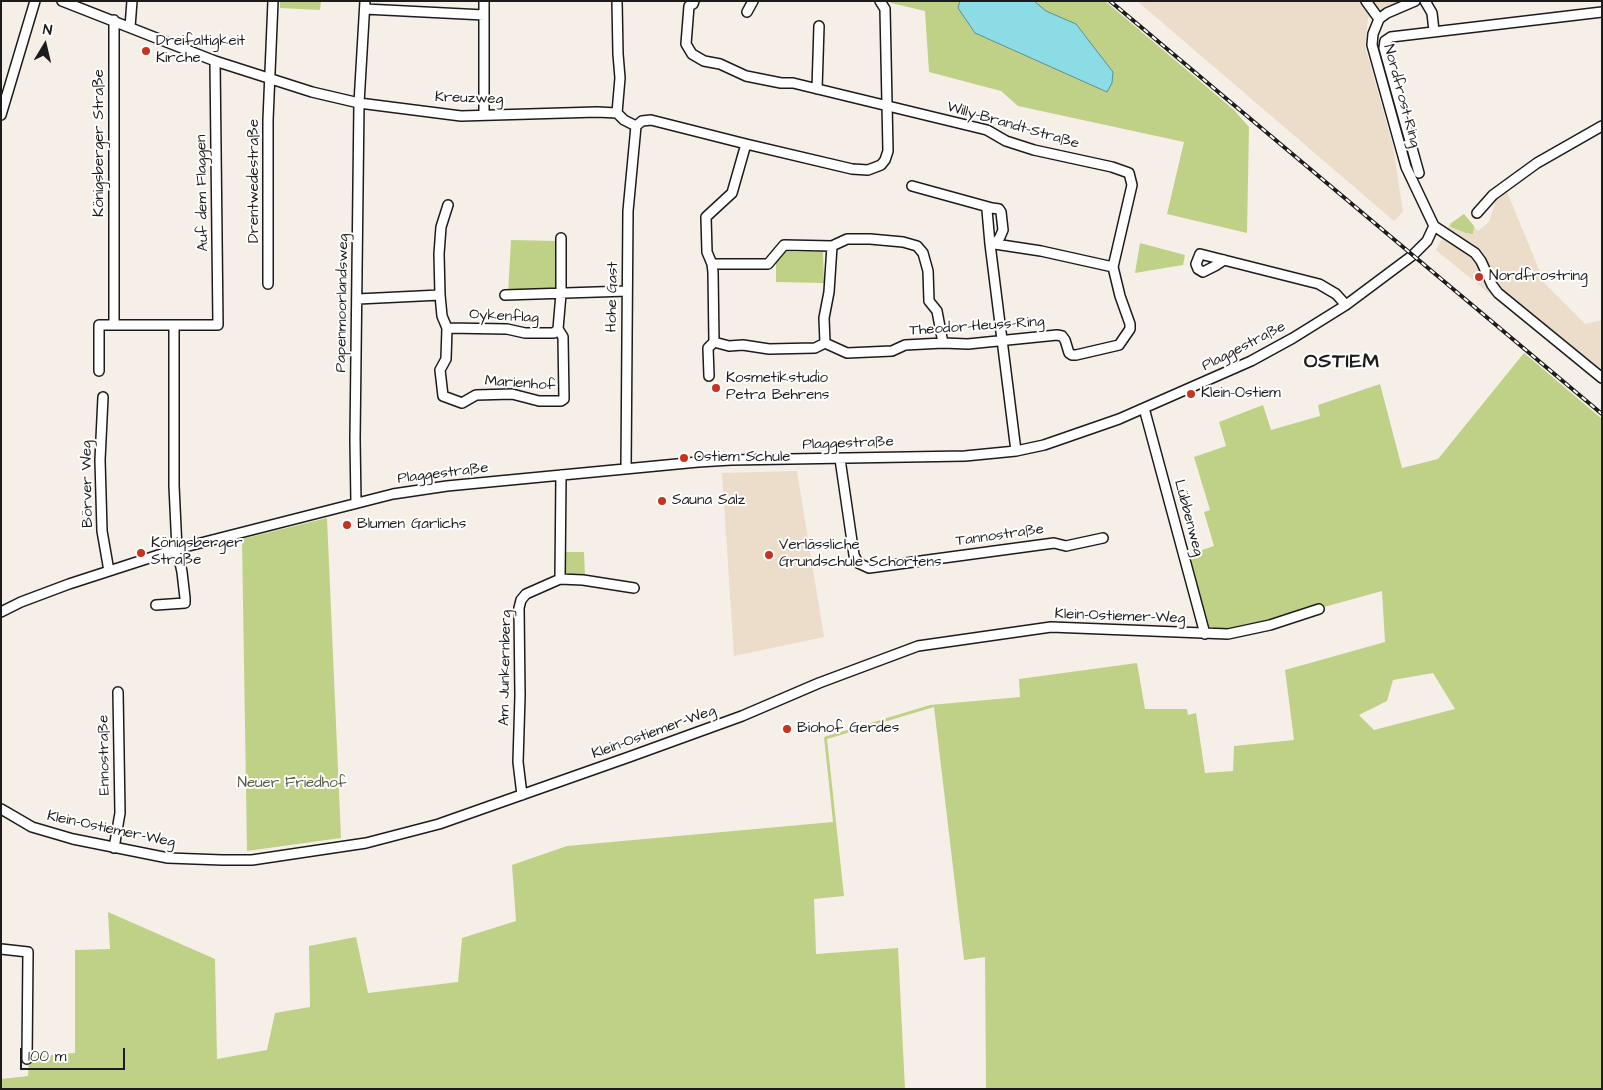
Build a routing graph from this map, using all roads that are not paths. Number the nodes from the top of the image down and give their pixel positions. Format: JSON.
{"nodes":[{"id":1,"x":36,"y":1,"type":"edge"},
{"id":2,"x":62,"y":1,"type":"edge"},
{"id":3,"x":132,"y":1,"type":"edge"},
{"id":4,"x":273,"y":1,"type":"edge"},
{"id":5,"x":484,"y":1,"type":"edge"},
{"id":6,"x":617,"y":1,"type":"edge"},
{"id":7,"x":753,"y":1,"type":"edge"},
{"id":8,"x":880,"y":1,"type":"edge"},
{"id":9,"x":1366,"y":1,"type":"edge"},
{"id":10,"x":1414,"y":1,"type":"edge"},
{"id":11,"x":1425,"y":1,"type":"edge"},
{"id":12,"x":688,"y":3,"type":"edge"},
{"id":13,"x":365,"y":5,"type":"edge"},
{"id":14,"x":747,"y":12,"type":"dead end"},
{"id":15,"x":1602,"y":12,"type":"edge"},
{"id":16,"x":484,"y":15,"type":"junction"},
{"id":17,"x":1379,"y":19,"type":"junction"},
{"id":18,"x":114,"y":20,"type":"junction"},
{"id":19,"x":819,"y":26,"type":"dead end"},
{"id":20,"x":130,"y":27,"type":"junction"},
{"id":21,"x":1434,"y":31,"type":"junction"},
{"id":22,"x":215,"y":61,"type":"junction"},
{"id":23,"x":269,"y":78,"type":"junction"},
{"id":24,"x":817,"y":89,"type":"junction"},
{"id":25,"x":359,"y":104,"type":"junction"},
{"id":26,"x":887,"y":106,"type":"junction"},
{"id":27,"x":617,"y":113,"type":"junction"},
{"id":28,"x":1,"y":115,"type":"edge"},
{"id":29,"x":484,"y":115,"type":"junction"},
{"id":30,"x":636,"y":126,"type":"junction"},
{"id":31,"x":1602,"y":126,"type":"edge"},
{"id":32,"x":746,"y":144,"type":"junction"},
{"id":33,"x":1419,"y":173,"type":"dead end"},
{"id":34,"x":912,"y":186,"type":"dead end"},
{"id":35,"x":448,"y":205,"type":"dead end"},
{"id":36,"x":992,"y":208,"type":"junction"},
{"id":37,"x":1478,"y":213,"type":"dead end"},
{"id":38,"x":1434,"y":226,"type":"junction"},
{"id":39,"x":1122,"y":233,"type":"joint"},
{"id":40,"x":561,"y":238,"type":"dead end"},
{"id":41,"x":992,"y":244,"type":"junction"},
{"id":42,"x":832,"y":246,"type":"junction"},
{"id":43,"x":1224,"y":260,"type":"dead end"},
{"id":44,"x":712,"y":264,"type":"junction"},
{"id":45,"x":1113,"y":267,"type":"junction"},
{"id":46,"x":268,"y":284,"type":"dead end"},
{"id":47,"x":627,"y":291,"type":"junction"},
{"id":48,"x":561,"y":294,"type":"junction"},
{"id":49,"x":440,"y":295,"type":"junction"},
{"id":50,"x":505,"y":295,"type":"dead end"},
{"id":51,"x":358,"y":299,"type":"junction"},
{"id":52,"x":1346,"y":305,"type":"junction"},
{"id":53,"x":114,"y":325,"type":"junction"},
{"id":54,"x":174,"y":325,"type":"junction"},
{"id":55,"x":447,"y":328,"type":"junction"},
{"id":56,"x":558,"y":329,"type":"junction"},
{"id":57,"x":1002,"y":341,"type":"junction"},
{"id":58,"x":714,"y":342,"type":"junction"},
{"id":59,"x":825,"y":343,"type":"junction"},
{"id":60,"x":943,"y":343,"type":"junction"},
{"id":61,"x":99,"y":371,"type":"dead end"},
{"id":62,"x":708,"y":376,"type":"dead end"},
{"id":63,"x":1602,"y":378,"type":"edge"},
{"id":64,"x":103,"y":397,"type":"dead end"},
{"id":65,"x":1144,"y":408,"type":"junction"},
{"id":66,"x":1016,"y":451,"type":"junction"},
{"id":67,"x":840,"y":459,"type":"junction"},
{"id":68,"x":626,"y":469,"type":"junction"},
{"id":69,"x":561,"y":475,"type":"junction"},
{"id":70,"x":356,"y":503,"type":"junction"},
{"id":71,"x":1103,"y":538,"type":"dead end"},
{"id":72,"x":177,"y":549,"type":"junction"},
{"id":73,"x":109,"y":571,"type":"junction"},
{"id":74,"x":560,"y":578,"type":"junction"},
{"id":75,"x":634,"y":588,"type":"dead end"},
{"id":76,"x":156,"y":605,"type":"dead end"},
{"id":77,"x":1319,"y":609,"type":"dead end"},
{"id":78,"x":1,"y":612,"type":"edge"},
{"id":79,"x":1206,"y":634,"type":"junction"},
{"id":80,"x":118,"y":692,"type":"dead end"},
{"id":81,"x":522,"y":795,"type":"junction"},
{"id":82,"x":1,"y":809,"type":"edge"},
{"id":83,"x":114,"y":848,"type":"junction"},
{"id":84,"x":1,"y":950,"type":"edge"},
{"id":85,"x":27,"y":1059,"type":"dead end"}],
"edges":[{"from":1,"to":28,"type":"street"},
{"from":2,"to":18,"type":"street","name":"Kreuzweg"},
{"from":3,"to":20,"type":"street"},
{"from":4,"to":23,"type":"street","name":"Drentwedestraße"},
{"from":5,"to":16,"type":"street"},
{"from":6,"to":27,"type":"street"},
{"from":7,"to":14,"type":"street"},
{"from":8,"to":26,"type":"street"},
{"from":9,"to":17,"type":"street"},
{"from":10,"to":17,"type":"street"},
{"from":11,"to":21,"type":"street"},
{"from":12,"to":24,"type":"street","name":"Willy-Brandt-Straße"},
{"from":13,"to":16,"type":"street"},
{"from":13,"to":25,"type":"street","name":"Papenmoorlandsweg"},
{"from":15,"to":21,"type":"street"},
{"from":16,"to":29,"type":"street"},
{"from":17,"to":38,"type":"street","name":"Nordfrost-Ring"},
{"from":18,"to":20,"type":"street","name":"Kreuzweg"},
{"from":18,"to":53,"type":"street","name":"Königsberger Straße"},
{"from":19,"to":24,"type":"street"},
{"from":20,"to":22,"type":"street","name":"Kreuzweg"},
{"from":21,"to":33,"type":"street"},
{"from":22,"to":23,"type":"street","name":"Kreuzweg"},
{"from":22,"to":54,"type":"street","name":"Auf dem Flaggen"},
{"from":23,"to":25,"type":"street","name":"Kreuzweg"},
{"from":23,"to":46,"type":"street","name":"Drentwedestraße"},
{"from":24,"to":26,"type":"street","name":"Willy-Brandt-Straße"},
{"from":25,"to":29,"type":"street","name":"Kreuzweg"},
{"from":25,"to":51,"type":"street","name":"Papenmoorlandsweg"},
{"from":26,"to":32,"type":"street"},
{"from":26,"to":39,"type":"street","name":"Willy-Brandt-Straße"},
{"from":27,"to":29,"type":"street","name":"Kreuzweg"},
{"from":27,"to":30,"type":"street"},
{"from":30,"to":32,"type":"street"},
{"from":30,"to":47,"type":"street","name":"Hohe Gast"},
{"from":31,"to":37,"type":"street"},
{"from":32,"to":44,"type":"street"},
{"from":34,"to":36,"type":"street"},
{"from":35,"to":49,"type":"street","name":"Marienhof"},
{"from":36,"to":41,"type":"street"},
{"from":36,"to":41,"type":"street"},
{"from":38,"to":52,"type":"street","name":"Plaggestraße"},
{"from":38,"to":63,"type":"street"},
{"from":39,"to":45,"type":"street","name":"Theodor-Heuss-Ring"},
{"from":40,"to":48,"type":"street","name":"Marienhof"},
{"from":41,"to":45,"type":"street"},
{"from":41,"to":57,"type":"street"},
{"from":42,"to":44,"type":"street"},
{"from":42,"to":59,"type":"street"},
{"from":42,"to":60,"type":"street"},
{"from":43,"to":52,"type":"street"},
{"from":44,"to":58,"type":"street"},
{"from":45,"to":57,"type":"street","name":"Theodor-Heuss-Ring"},
{"from":47,"to":48,"type":"street"},
{"from":47,"to":68,"type":"street","name":"Hohe Gast"},
{"from":48,"to":50,"type":"street"},
{"from":48,"to":56,"type":"street","name":"Marienhof"},
{"from":49,"to":51,"type":"street"},
{"from":49,"to":55,"type":"street","name":"Marienhof"},
{"from":51,"to":70,"type":"street","name":"Papenmoorlandsweg"},
{"from":52,"to":65,"type":"street","name":"Plaggestraße"},
{"from":53,"to":54,"type":"street"},
{"from":53,"to":61,"type":"street"},
{"from":54,"to":72,"type":"street"},
{"from":55,"to":56,"type":"street","name":"Oykenflag"},
{"from":55,"to":56,"type":"street","name":"Marienhof"},
{"from":57,"to":60,"type":"street","name":"Theodor-Heuss-Ring"},
{"from":57,"to":66,"type":"street"},
{"from":58,"to":59,"type":"street"},
{"from":58,"to":62,"type":"street"},
{"from":59,"to":60,"type":"street","name":"Theodor-Heuss-Ring"},
{"from":64,"to":73,"type":"street","name":"Börver Weg"},
{"from":65,"to":66,"type":"street","name":"Plaggestraße"},
{"from":65,"to":79,"type":"street","name":"Lübbenweg"},
{"from":66,"to":67,"type":"street","name":"Plaggestraße"},
{"from":67,"to":68,"type":"street","name":"Plaggestraße"},
{"from":67,"to":71,"type":"street","name":"Tannostraße"},
{"from":68,"to":69,"type":"street","name":"Plaggestraße"},
{"from":69,"to":70,"type":"street","name":"Plaggestraße"},
{"from":69,"to":74,"type":"street"},
{"from":70,"to":72,"type":"street","name":"Plaggestraße"},
{"from":72,"to":73,"type":"street","name":"Plaggestraße"},
{"from":72,"to":76,"type":"street"},
{"from":73,"to":78,"type":"street","name":"Plaggestraße"},
{"from":74,"to":75,"type":"street"},
{"from":74,"to":81,"type":"street","name":"Am Junkernberg"},
{"from":77,"to":79,"type":"street","name":"Klein-Ostiemer-Weg"},
{"from":79,"to":81,"type":"street","name":"Klein-Ostiemer-Weg"},
{"from":80,"to":83,"type":"street","name":"Ennostraße"},
{"from":81,"to":83,"type":"street","name":"Klein-Ostiemer-Weg"},
{"from":82,"to":83,"type":"street","name":"Klein-Ostiemer-Weg"},
{"from":84,"to":85,"type":"street"}]}
